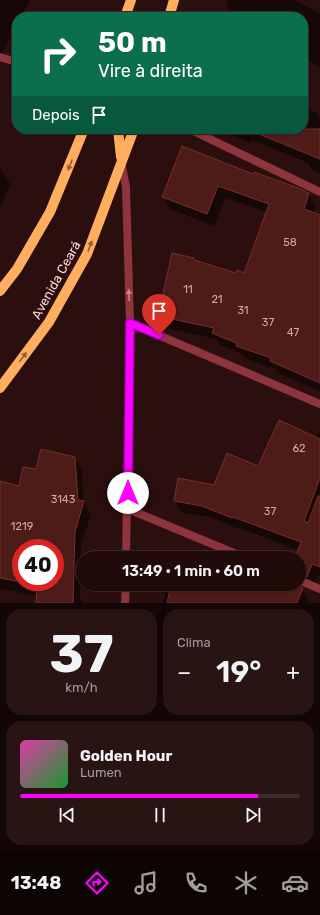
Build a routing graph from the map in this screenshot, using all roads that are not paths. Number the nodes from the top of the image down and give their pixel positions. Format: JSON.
{"nodes":[{"id":1,"x":131,"y":0,"type":"edge"},
{"id":2,"x":174,"y":0,"type":"edge"},
{"id":3,"x":127,"y":12,"type":"edge"},
{"id":4,"x":170,"y":12,"type":"edge"},
{"id":5,"x":0,"y":57,"type":"edge"},
{"id":6,"x":12,"y":61,"type":"edge"},
{"id":7,"x":79,"y":134,"type":"edge"},
{"id":8,"x":118,"y":134,"type":"edge"},
{"id":9,"x":132,"y":134,"type":"edge"},
{"id":10,"x":199,"y":134,"type":"edge"},
{"id":11,"x":121,"y":161,"type":"junction"},
{"id":12,"x":320,"y":192,"type":"edge"},
{"id":13,"x":0,"y":291,"type":"edge"},
{"id":14,"x":130,"y":323,"type":"junction"},
{"id":15,"x":0,"y":388,"type":"edge"},
{"id":16,"x":320,"y":404,"type":"edge"},
{"id":17,"x":128,"y":509,"type":"junction"},
{"id":18,"x":126,"y":551,"type":"edge"},
{"id":19,"x":229,"y":551,"type":"edge"},
{"id":20,"x":306,"y":583,"type":"edge"},
{"id":21,"x":320,"y":589,"type":"edge"},
{"id":22,"x":126,"y":591,"type":"edge"},
{"id":23,"x":125,"y":603,"type":"edge"}],
"edges":[{"from":1,"to":3,"type":"main road"},
{"from":2,"to":4,"type":"main road"},
{"from":5,"to":6,"type":"street"},
{"from":7,"to":13,"type":"main road","one_way":true},
{"from":8,"to":11,"type":"main road"},
{"from":9,"to":11,"type":"main road","name":"Avenida Ceará"},
{"from":10,"to":12,"type":"street"},
{"from":14,"to":11,"type":"street","one_way":true},
{"from":15,"to":11,"type":"main road","name":"Avenida Ceará","one_way":true},
{"from":14,"to":16,"type":"street"},
{"from":14,"to":17,"type":"street"},
{"from":17,"to":18,"type":"street"},
{"from":17,"to":19,"type":"street"},
{"from":20,"to":21,"type":"street"},
{"from":22,"to":23,"type":"street"}]}
